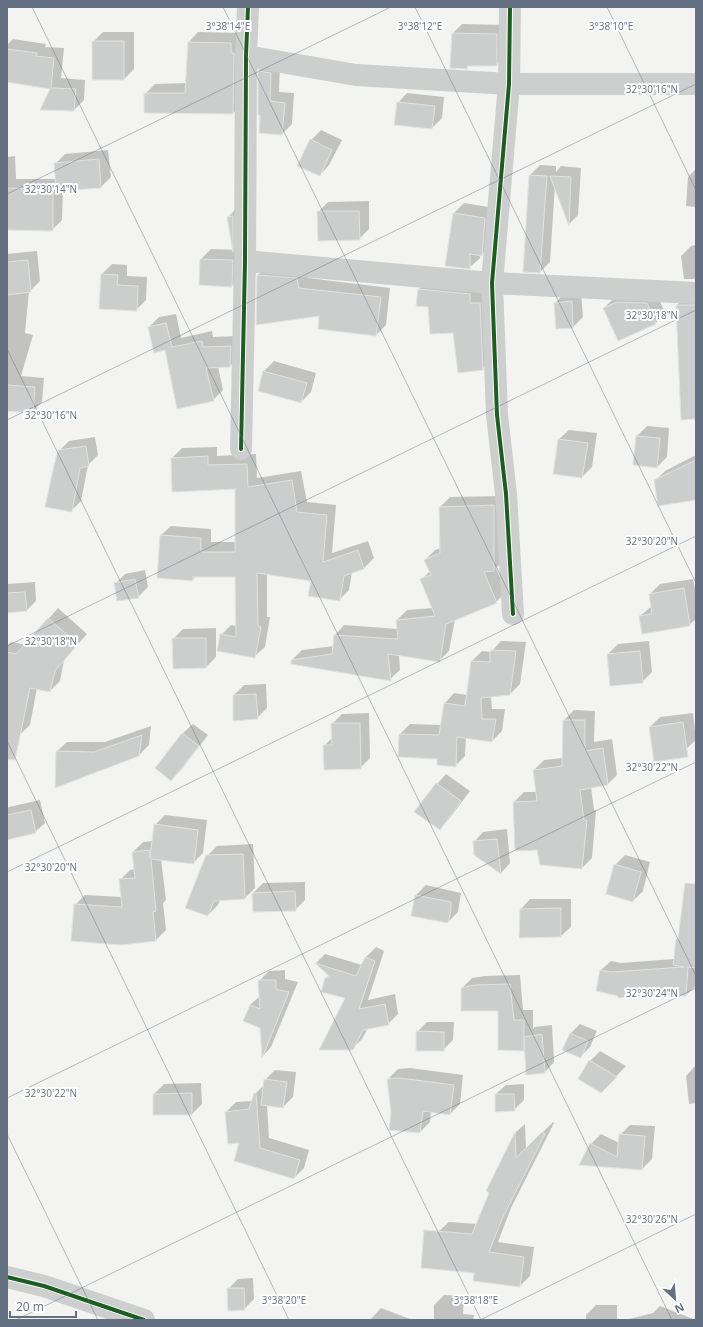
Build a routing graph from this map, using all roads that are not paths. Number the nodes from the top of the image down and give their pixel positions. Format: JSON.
{"nodes":[{"id":1,"x":248,"y":7,"type":"edge"},
{"id":2,"x":510,"y":7,"type":"edge"},
{"id":3,"x":246,"y":56,"type":"junction"},
{"id":4,"x":509,"y":84,"type":"junction"},
{"id":5,"x":696,"y":84,"type":"edge"},
{"id":6,"x":245,"y":261,"type":"junction"},
{"id":7,"x":492,"y":283,"type":"junction"},
{"id":8,"x":696,"y":292,"type":"edge"},
{"id":9,"x":241,"y":449,"type":"dead end"},
{"id":10,"x":513,"y":614,"type":"dead end"},
{"id":11,"x":7,"y":1277,"type":"edge"},
{"id":12,"x":144,"y":1320,"type":"edge"}],
"edges":[{"from":1,"to":3,"type":"street"},
{"from":2,"to":4,"type":"street"},
{"from":3,"to":4,"type":"street"},
{"from":3,"to":6,"type":"street"},
{"from":4,"to":5,"type":"street"},
{"from":4,"to":7,"type":"street"},
{"from":6,"to":7,"type":"street"},
{"from":6,"to":9,"type":"street"},
{"from":7,"to":8,"type":"street"},
{"from":7,"to":10,"type":"street"},
{"from":11,"to":12,"type":"street"}]}
